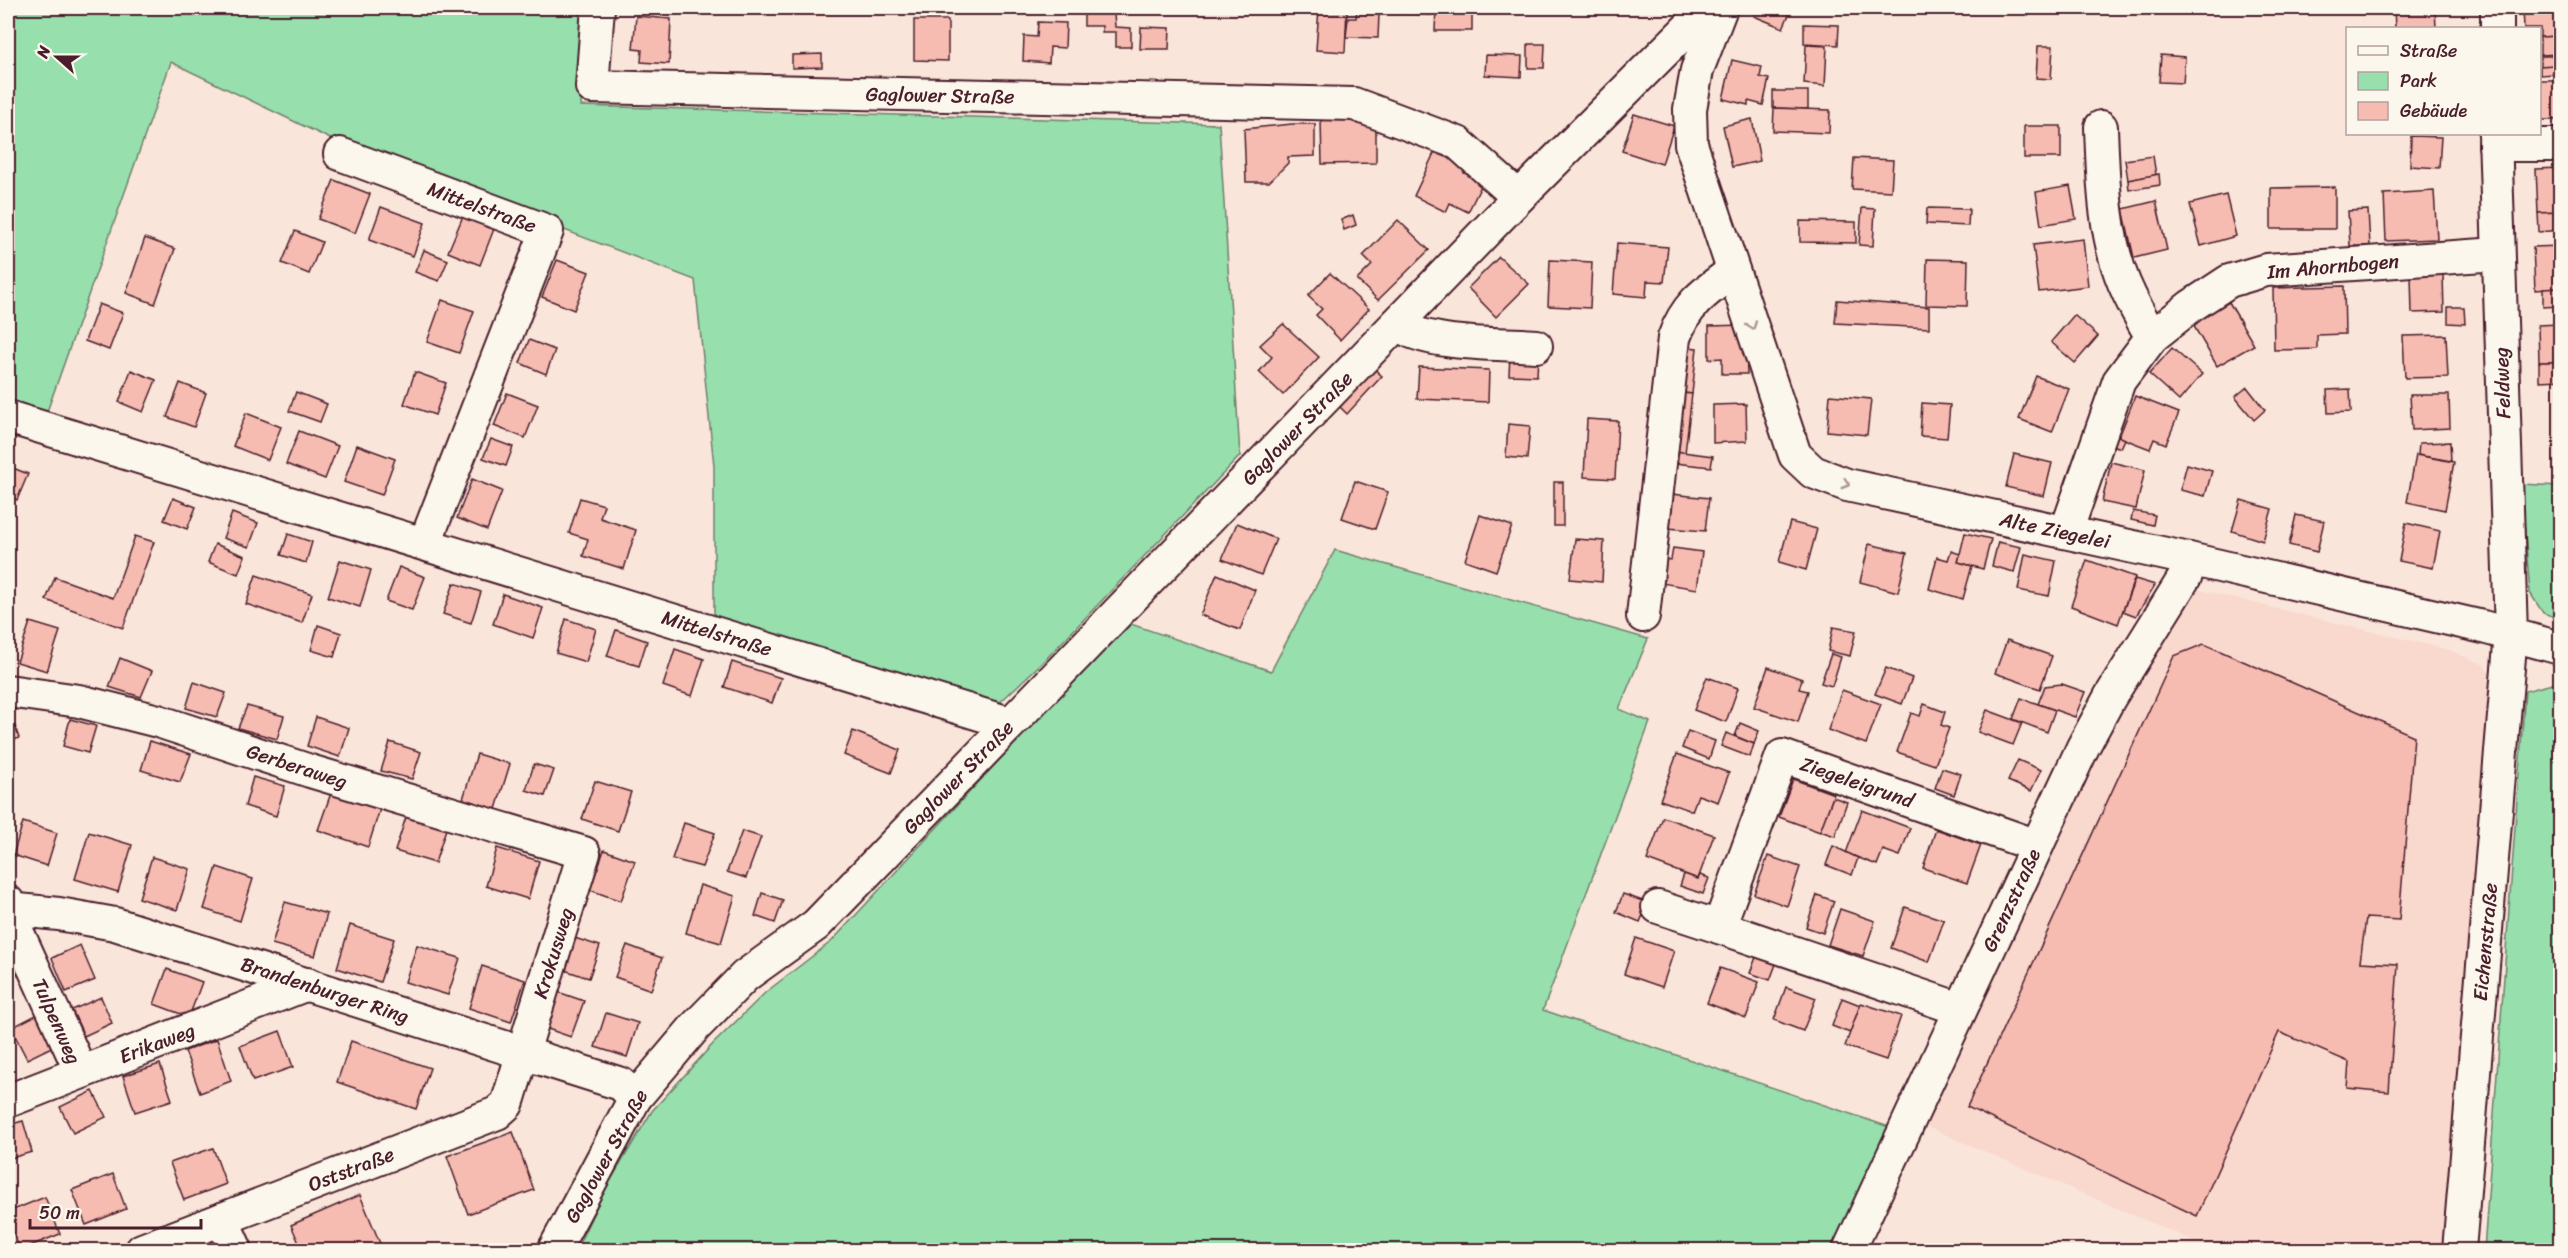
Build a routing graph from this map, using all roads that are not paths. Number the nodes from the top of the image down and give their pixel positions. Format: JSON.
{"nodes":[{"id":1,"x":598,"y":8,"type":"edge"},
{"id":2,"x":1708,"y":8,"type":"edge"},
{"id":3,"x":1721,"y":8,"type":"edge"},
{"id":4,"x":2497,"y":8,"type":"edge"},
{"id":5,"x":2497,"y":27,"type":"edge"},
{"id":6,"x":1680,"y":38,"type":"junction"},
{"id":7,"x":1697,"y":70,"type":"junction"},
{"id":8,"x":2101,"y":127,"type":"dead end"},
{"id":9,"x":2495,"y":140,"type":"edge"},
{"id":10,"x":2560,"y":145,"type":"edge"},
{"id":11,"x":340,"y":154,"type":"dead end"},
{"id":12,"x":1520,"y":196,"type":"junction"},
{"id":13,"x":2498,"y":254,"type":"junction"},
{"id":14,"x":1733,"y":271,"type":"junction"},
{"id":15,"x":1397,"y":324,"type":"junction"},
{"id":16,"x":2152,"y":337,"type":"junction"},
{"id":17,"x":1536,"y":346,"type":"dead end"},
{"id":18,"x":8,"y":417,"type":"edge"},
{"id":19,"x":2066,"y":532,"type":"junction"},
{"id":20,"x":425,"y":543,"type":"junction"},
{"id":21,"x":2189,"y":559,"type":"junction"},
{"id":22,"x":1643,"y":616,"type":"dead end"},
{"id":23,"x":2511,"y":633,"type":"junction"},
{"id":24,"x":2560,"y":648,"type":"edge"},
{"id":25,"x":8,"y":691,"type":"edge"},
{"id":26,"x":1009,"y":723,"type":"junction"},
{"id":27,"x":2037,"y":846,"type":"junction"},
{"id":28,"x":584,"y":853,"type":"joint"},
{"id":29,"x":8,"y":906,"type":"edge"},
{"id":30,"x":1659,"y":907,"type":"dead end"},
{"id":31,"x":1719,"y":927,"type":"junction"},
{"id":32,"x":307,"y":984,"type":"junction"},
{"id":33,"x":1960,"y":1009,"type":"junction"},
{"id":34,"x":522,"y":1052,"type":"junction"},
{"id":35,"x":81,"y":1072,"type":"junction"},
{"id":36,"x":634,"y":1098,"type":"junction"},
{"id":37,"x":8,"y":1101,"type":"edge"},
{"id":38,"x":222,"y":1219,"type":"junction"},
{"id":39,"x":142,"y":1251,"type":"edge"},
{"id":40,"x":236,"y":1251,"type":"edge"},
{"id":41,"x":554,"y":1251,"type":"edge"},
{"id":42,"x":1849,"y":1251,"type":"edge"},
{"id":43,"x":2459,"y":1251,"type":"edge"}],
"edges":[{"from":1,"to":12,"type":"street","name":"Gaglower Straße"},
{"from":2,"to":6,"type":"street","name":"Gaglower Straße"},
{"from":3,"to":7,"type":"street","name":"Alte Ziegelei"},
{"from":4,"to":5,"type":"street"},
{"from":6,"to":7,"type":"street"},
{"from":6,"to":12,"type":"street","name":"Gaglower Straße"},
{"from":7,"to":14,"type":"street","name":"Alte Ziegelei"},
{"from":8,"to":16,"type":"street"},
{"from":9,"to":10,"type":"street"},
{"from":9,"to":13,"type":"street","name":"Feldweg"},
{"from":11,"to":20,"type":"street","name":"Mittelstraße"},
{"from":12,"to":15,"type":"street","name":"Gaglower Straße"},
{"from":13,"to":16,"type":"street","name":"Im Ahornbogen"},
{"from":13,"to":23,"type":"street","name":"Feldweg"},
{"from":14,"to":19,"type":"street","name":"Alte Ziegelei","one_way":true},
{"from":14,"to":22,"type":"street"},
{"from":15,"to":17,"type":"street"},
{"from":15,"to":26,"type":"street","name":"Gaglower Straße"},
{"from":16,"to":19,"type":"street","name":"Im Ahornbogen"},
{"from":18,"to":20,"type":"street","name":"Mittelstraße"},
{"from":19,"to":21,"type":"street","name":"Alte Ziegelei"},
{"from":20,"to":26,"type":"street","name":"Mittelstraße"},
{"from":21,"to":23,"type":"street","name":"Alte Ziegelei"},
{"from":21,"to":27,"type":"street","name":"Grenzstraße"},
{"from":23,"to":24,"type":"street","name":"Alte Ziegelei"},
{"from":23,"to":43,"type":"street","name":"Eichenstraße"},
{"from":25,"to":28,"type":"street","name":"Gerberaweg"},
{"from":26,"to":36,"type":"street","name":"Gaglower Straße"},
{"from":27,"to":31,"type":"street","name":"Ziegeleigrund"},
{"from":27,"to":33,"type":"street","name":"Grenzstraße"},
{"from":28,"to":34,"type":"street","name":"Krokusweg"},
{"from":29,"to":32,"type":"street","name":"Brandenburger Ring"},
{"from":29,"to":35,"type":"street","name":"Tulpenweg"},
{"from":30,"to":31,"type":"street"},
{"from":31,"to":33,"type":"street"},
{"from":32,"to":34,"type":"street","name":"Brandenburger Ring"},
{"from":32,"to":35,"type":"street","name":"Erikaweg"},
{"from":33,"to":42,"type":"street","name":"Grenzstraße"},
{"from":34,"to":36,"type":"street","name":"Brandenburger Ring"},
{"from":34,"to":38,"type":"street","name":"Oststraße"},
{"from":35,"to":37,"type":"street","name":"Erikaweg"},
{"from":36,"to":41,"type":"street","name":"Gaglower Straße"},
{"from":38,"to":39,"type":"street","name":"Oststraße"},
{"from":38,"to":40,"type":"street"}]}
